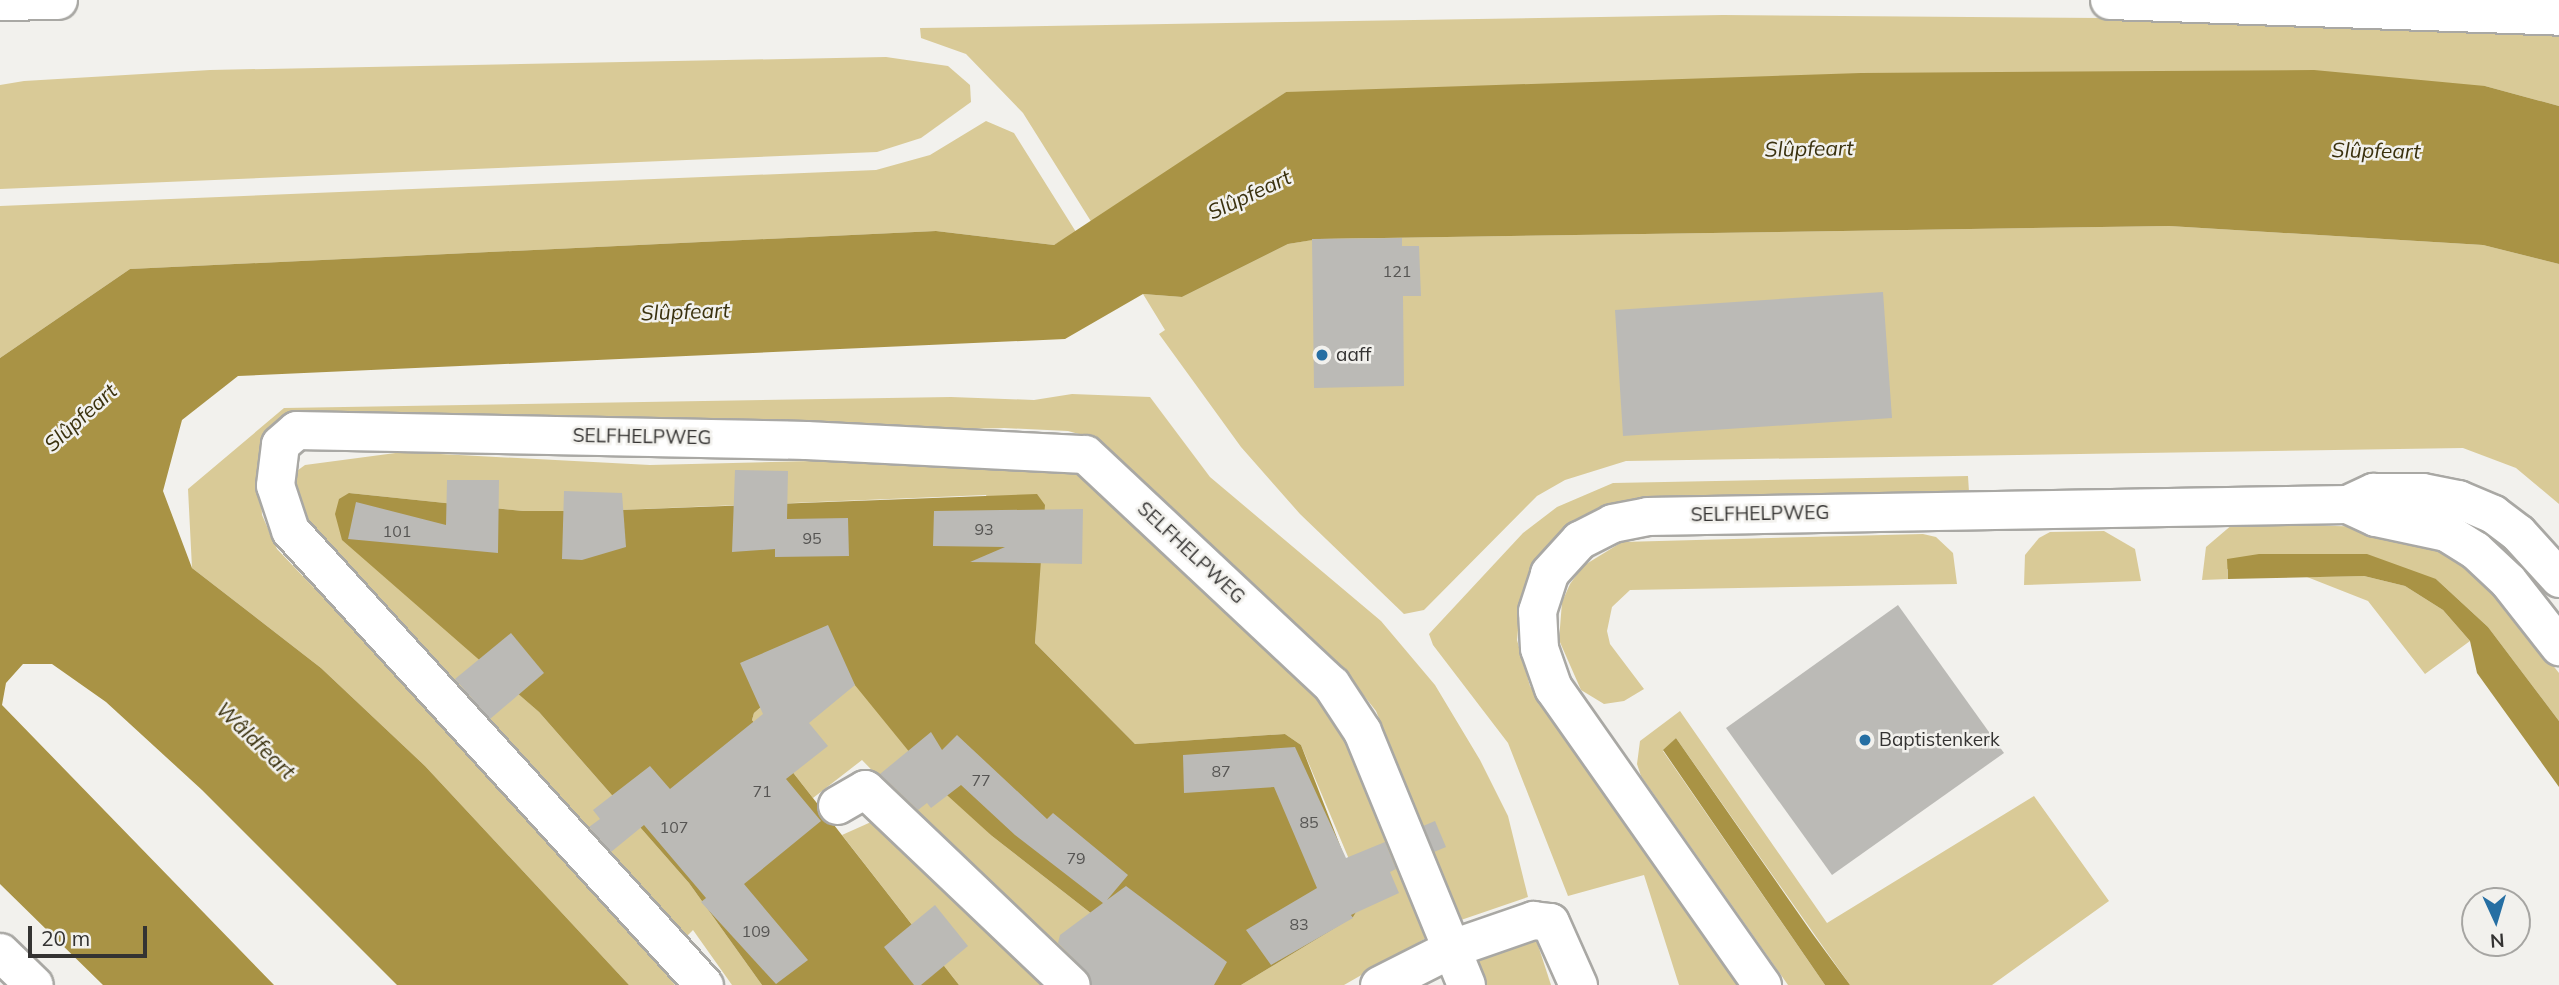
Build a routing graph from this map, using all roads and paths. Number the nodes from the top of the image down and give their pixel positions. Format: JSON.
{"nodes":[{"id":1,"x":58,"y":0,"type":"edge"},
{"id":2,"x":2110,"y":0,"type":"edge"},
{"id":3,"x":0,"y":1,"type":"edge"},
{"id":4,"x":2559,"y":16,"type":"edge"},
{"id":5,"x":2347,"y":505,"type":"junction"},
{"id":6,"x":2559,"y":578,"type":"edge"},
{"id":7,"x":2559,"y":646,"type":"edge"},
{"id":8,"x":837,"y":805,"type":"dead end"},
{"id":9,"x":1452,"y":948,"type":"junction"},
{"id":10,"x":0,"y":952,"type":"edge"},
{"id":11,"x":34,"y":985,"type":"edge"},
{"id":12,"x":704,"y":985,"type":"edge"},
{"id":13,"x":1071,"y":985,"type":"edge"},
{"id":14,"x":1378,"y":985,"type":"edge"},
{"id":15,"x":1466,"y":985,"type":"edge"},
{"id":16,"x":1578,"y":985,"type":"edge"},
{"id":17,"x":1762,"y":985,"type":"edge"}],
"edges":[{"from":1,"to":3,"type":"highway"},
{"from":2,"to":4,"type":"highway"},
{"from":5,"to":6,"type":"street","name":"SELFHELPWEG"},
{"from":5,"to":7,"type":"street","name":"SELFHELPWEG"},
{"from":5,"to":17,"type":"street","name":"SELFHELPWEG"},
{"from":8,"to":13,"type":"street"},
{"from":9,"to":12,"type":"street","name":"SELFHELPWEG"},
{"from":9,"to":14,"type":"street"},
{"from":9,"to":15,"type":"street","name":"SELFHELPWEG"},
{"from":9,"to":16,"type":"street"},
{"from":10,"to":11,"type":"street"}]}
